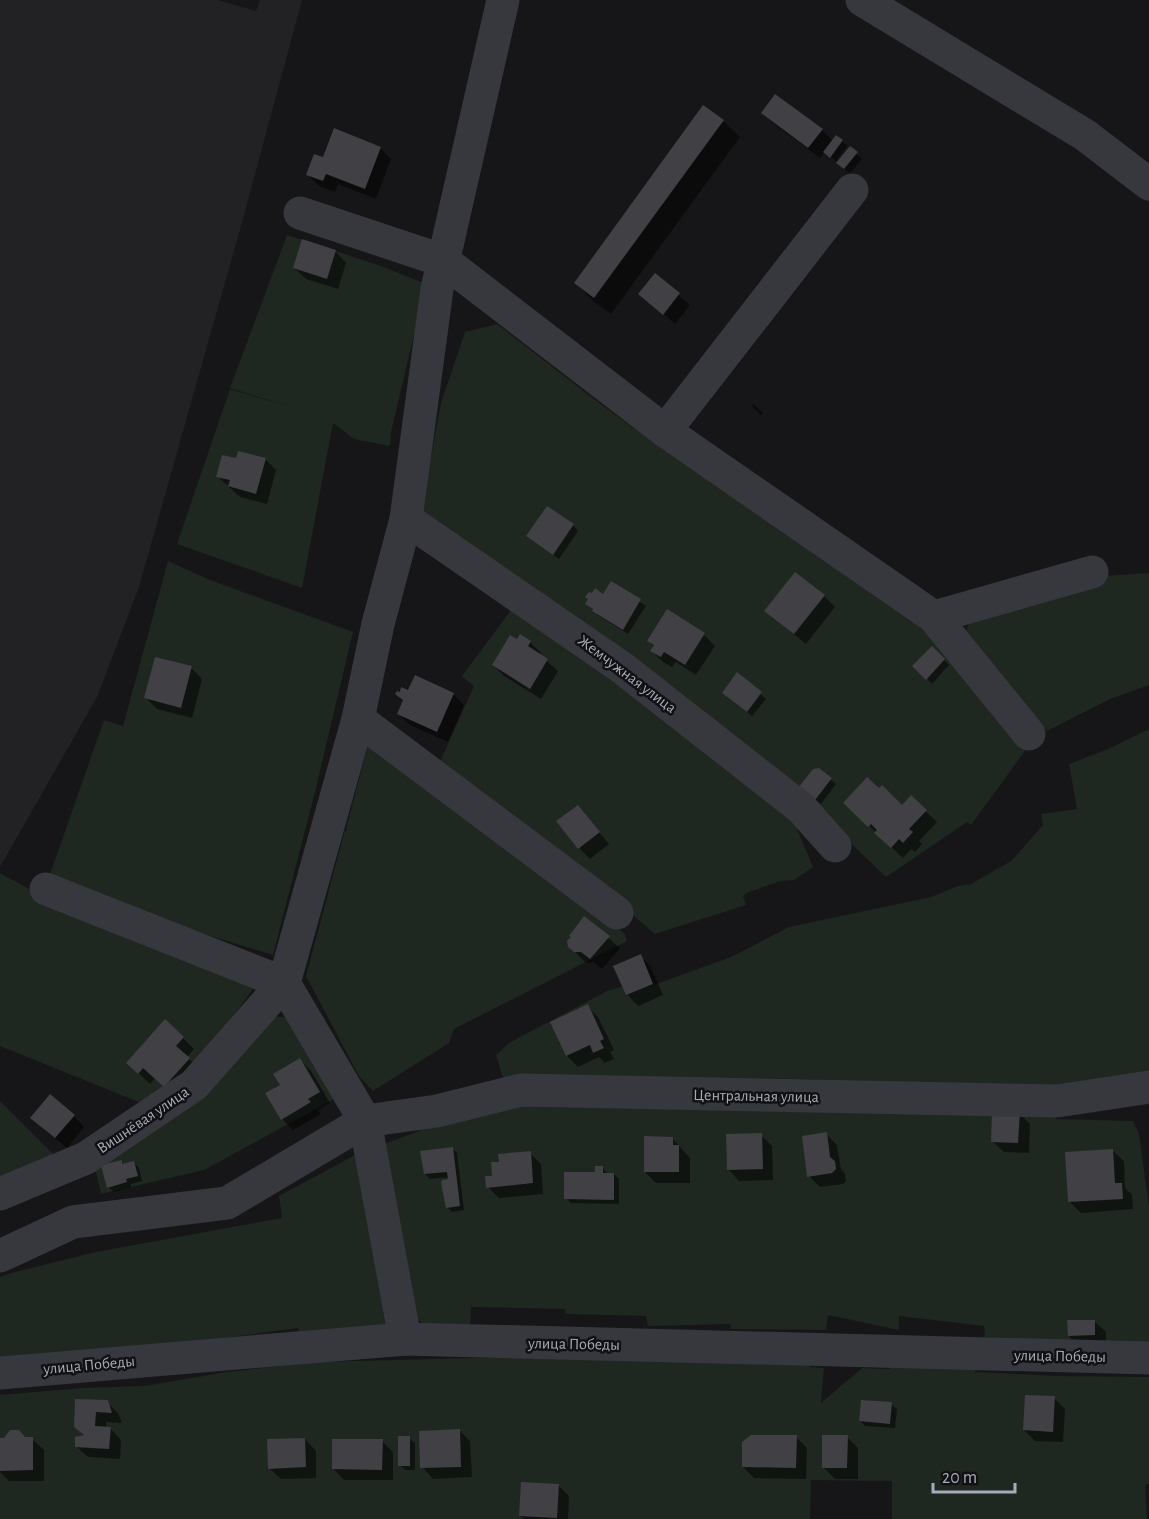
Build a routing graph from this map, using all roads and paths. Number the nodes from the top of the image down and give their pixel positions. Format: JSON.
{"nodes":[{"id":1,"x":503,"y":0,"type":"edge"},
{"id":2,"x":862,"y":0,"type":"edge"},
{"id":3,"x":1149,"y":184,"type":"edge"},
{"id":4,"x":852,"y":190,"type":"dead end"},
{"id":5,"x":300,"y":213,"type":"dead end"},
{"id":6,"x":444,"y":261,"type":"junction"},
{"id":7,"x":665,"y":432,"type":"junction"},
{"id":8,"x":406,"y":519,"type":"junction"},
{"id":9,"x":1092,"y":572,"type":"dead end"},
{"id":10,"x":934,"y":617,"type":"junction"},
{"id":11,"x":358,"y":719,"type":"junction"},
{"id":12,"x":1029,"y":734,"type":"dead end"},
{"id":13,"x":835,"y":846,"type":"dead end"},
{"id":14,"x":46,"y":889,"type":"dead end"},
{"id":15,"x":617,"y":913,"type":"dead end"},
{"id":16,"x":284,"y":983,"type":"junction"},
{"id":17,"x":1149,"y":1086,"type":"edge"},
{"id":18,"x":365,"y":1121,"type":"junction"},
{"id":19,"x":0,"y":1194,"type":"edge"},
{"id":20,"x":0,"y":1256,"type":"edge"},
{"id":21,"x":405,"y":1339,"type":"junction"},
{"id":22,"x":1149,"y":1358,"type":"edge"},
{"id":23,"x":0,"y":1372,"type":"edge"}],
"edges":[{"from":1,"to":6,"type":"street"},
{"from":2,"to":3,"type":"street"},
{"from":4,"to":7,"type":"street"},
{"from":5,"to":6,"type":"street"},
{"from":6,"to":7,"type":"street"},
{"from":6,"to":8,"type":"street"},
{"from":7,"to":10,"type":"street"},
{"from":8,"to":11,"type":"street"},
{"from":8,"to":13,"type":"street","name":"Жемчужная улица"},
{"from":9,"to":10,"type":"street"},
{"from":10,"to":12,"type":"street"},
{"from":11,"to":15,"type":"street"},
{"from":11,"to":16,"type":"street"},
{"from":14,"to":16,"type":"street"},
{"from":16,"to":18,"type":"street"},
{"from":16,"to":19,"type":"street","name":"Вишнёвая улица"},
{"from":17,"to":18,"type":"street","name":"Центральная улица"},
{"from":18,"to":20,"type":"street"},
{"from":18,"to":21,"type":"street"},
{"from":21,"to":22,"type":"street","name":"улица Победы"},
{"from":21,"to":23,"type":"street","name":"улица Победы"}]}
